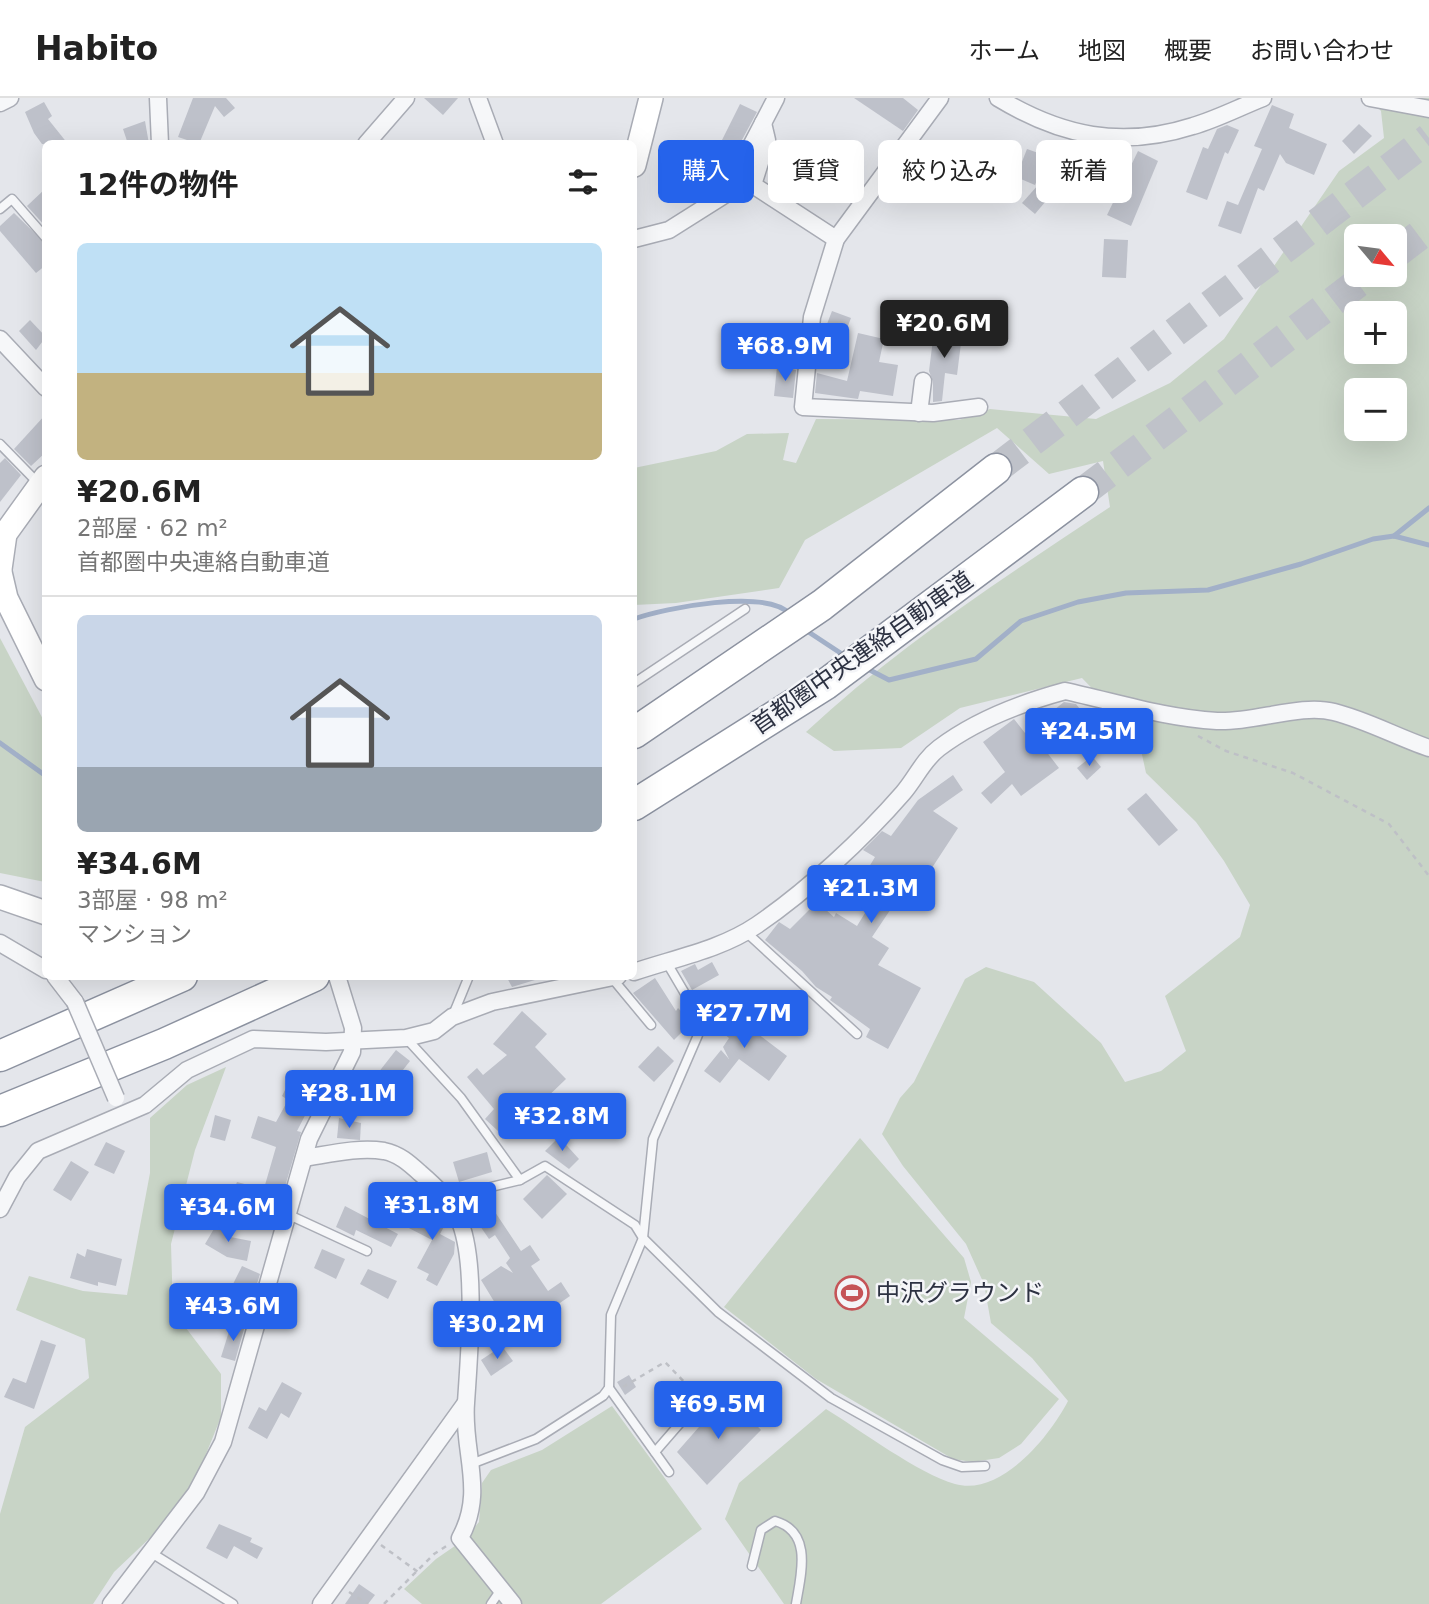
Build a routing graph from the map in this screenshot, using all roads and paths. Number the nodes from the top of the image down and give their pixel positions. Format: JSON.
{"nodes":[{"id":1,"x":10,"y":98,"type":"edge"},
{"id":2,"x":158,"y":98,"type":"edge"},
{"id":3,"x":406,"y":98,"type":"edge"},
{"id":4,"x":478,"y":98,"type":"edge"},
{"id":5,"x":652,"y":98,"type":"edge"},
{"id":6,"x":776,"y":98,"type":"edge"},
{"id":7,"x":940,"y":98,"type":"edge"},
{"id":8,"x":998,"y":98,"type":"edge"},
{"id":9,"x":1263,"y":98,"type":"edge"},
{"id":10,"x":1370,"y":98,"type":"edge"},
{"id":11,"x":0,"y":103,"type":"edge"},
{"id":12,"x":1429,"y":109,"type":"edge"},
{"id":13,"x":763,"y":123,"type":"junction"},
{"id":14,"x":160,"y":140,"type":"edge"},
{"id":15,"x":369,"y":140,"type":"edge"},
{"id":16,"x":494,"y":140,"type":"edge"},
{"id":17,"x":637,"y":154,"type":"edge"},
{"id":18,"x":0,"y":209,"type":"edge"},
{"id":19,"x":42,"y":233,"type":"edge"},
{"id":20,"x":637,"y":238,"type":"edge"},
{"id":21,"x":836,"y":239,"type":"junction"},
{"id":22,"x":0,"y":338,"type":"edge"},
{"id":23,"x":923,"y":381,"type":"dead end"},
{"id":24,"x":42,"y":384,"type":"edge"},
{"id":25,"x":979,"y":407,"type":"dead end"},
{"id":26,"x":919,"y":412,"type":"junction"},
{"id":27,"x":0,"y":444,"type":"edge"},
{"id":28,"x":996,"y":469,"type":"tunnel mouth"},
{"id":29,"x":42,"y":480,"type":"edge"},
{"id":30,"x":1083,"y":492,"type":"tunnel mouth"},
{"id":31,"x":0,"y":558,"type":"edge"},
{"id":32,"x":0,"y":571,"type":"edge"},
{"id":33,"x":745,"y":609,"type":"dead end"},
{"id":34,"x":42,"y":671,"type":"edge"},
{"id":35,"x":637,"y":681,"type":"edge"},
{"id":36,"x":637,"y":731,"type":"edge"},
{"id":37,"x":1192,"y":733,"type":"dead end"},
{"id":38,"x":1429,"y":748,"type":"edge"},
{"id":39,"x":637,"y":803,"type":"edge"},
{"id":40,"x":1429,"y":876,"type":"edge"},
{"id":41,"x":0,"y":897,"type":"edge"},
{"id":42,"x":42,"y":912,"type":"edge"},
{"id":43,"x":746,"y":931,"type":"junction"},
{"id":44,"x":0,"y":943,"type":"edge"},
{"id":45,"x":667,"y":963,"type":"junction"},
{"id":46,"x":42,"y":968,"type":"edge"},
{"id":47,"x":637,"y":971,"type":"edge"},
{"id":48,"x":58,"y":980,"type":"edge"},
{"id":49,"x":173,"y":980,"type":"edge"},
{"id":50,"x":305,"y":980,"type":"edge"},
{"id":51,"x":338,"y":980,"type":"edge"},
{"id":52,"x":467,"y":980,"type":"edge"},
{"id":53,"x":600,"y":980,"type":"edge"},
{"id":54,"x":617,"y":980,"type":"edge"},
{"id":55,"x":452,"y":1017,"type":"junction"},
{"id":56,"x":651,"y":1025,"type":"dead end"},
{"id":57,"x":857,"y":1034,"type":"dead end"},
{"id":58,"x":406,"y":1038,"type":"junction"},
{"id":59,"x":353,"y":1040,"type":"junction"},
{"id":60,"x":0,"y":1056,"type":"edge"},
{"id":61,"x":0,"y":1111,"type":"edge"},
{"id":62,"x":121,"y":1115,"type":"junction"},
{"id":63,"x":304,"y":1158,"type":"junction"},
{"id":64,"x":520,"y":1180,"type":"junction"},
{"id":65,"x":446,"y":1198,"type":"junction"},
{"id":66,"x":0,"y":1209,"type":"edge"},
{"id":67,"x":236,"y":1214,"type":"dead end"},
{"id":68,"x":285,"y":1220,"type":"junction"},
{"id":69,"x":643,"y":1238,"type":"junction"},
{"id":70,"x":367,"y":1251,"type":"dead end"},
{"id":71,"x":609,"y":1388,"type":"junction"},
{"id":72,"x":620,"y":1389,"type":"dead end"},
{"id":73,"x":701,"y":1399,"type":"joint"},
{"id":74,"x":466,"y":1404,"type":"junction"},
{"id":75,"x":655,"y":1452,"type":"junction"},
{"id":76,"x":471,"y":1464,"type":"junction"},
{"id":77,"x":985,"y":1466,"type":"dead end"},
{"id":78,"x":669,"y":1472,"type":"dead end"},
{"id":79,"x":369,"y":1535,"type":"junction"},
{"id":80,"x":460,"y":1538,"type":"junction"},
{"id":81,"x":150,"y":1552,"type":"junction"},
{"id":82,"x":752,"y":1566,"type":"dead end"},
{"id":83,"x":418,"y":1572,"type":"junction"},
{"id":84,"x":502,"y":1588,"type":"junction"},
{"id":85,"x":349,"y":1591,"type":"dead end"},
{"id":86,"x":111,"y":1604,"type":"edge"},
{"id":87,"x":233,"y":1604,"type":"edge"},
{"id":88,"x":321,"y":1604,"type":"edge"},
{"id":89,"x":368,"y":1604,"type":"edge"},
{"id":90,"x":384,"y":1604,"type":"edge"},
{"id":91,"x":491,"y":1604,"type":"edge"},
{"id":92,"x":513,"y":1604,"type":"edge"},
{"id":93,"x":796,"y":1604,"type":"edge"}],
"edges":[{"from":1,"to":11,"type":"street"},
{"from":2,"to":14,"type":"street"},
{"from":3,"to":15,"type":"street"},
{"from":4,"to":16,"type":"street"},
{"from":5,"to":17,"type":"main road"},
{"from":6,"to":13,"type":"street"},
{"from":7,"to":21,"type":"street"},
{"from":8,"to":9,"type":"street"},
{"from":10,"to":12,"type":"street"},
{"from":13,"to":20,"type":"street"},
{"from":13,"to":21,"type":"street"},
{"from":18,"to":19,"type":"lane"},
{"from":21,"to":26,"type":"street"},
{"from":22,"to":24,"type":"street"},
{"from":23,"to":26,"type":"street"},
{"from":25,"to":26,"type":"street"},
{"from":27,"to":29,"type":"lane"},
{"from":28,"to":36,"type":"highway"},
{"from":29,"to":31,"type":"main road"},
{"from":30,"to":39,"type":"highway","name":"首都圏中央連絡自動車道"},
{"from":31,"to":32,"type":"main road"},
{"from":32,"to":34,"type":"main road"},
{"from":33,"to":35,"type":"lane"},
{"from":37,"to":40,"type":"path"},
{"from":38,"to":43,"type":"street"},
{"from":41,"to":42,"type":"main road"},
{"from":43,"to":45,"type":"street"},
{"from":43,"to":57,"type":"lane"},
{"from":44,"to":46,"type":"street"},
{"from":45,"to":47,"type":"street"},
{"from":45,"to":69,"type":"lane"},
{"from":48,"to":62,"type":"street","bridge":true},
{"from":49,"to":60,"type":"highway"},
{"from":50,"to":61,"type":"highway"},
{"from":51,"to":59,"type":"street"},
{"from":52,"to":55,"type":"lane"},
{"from":53,"to":55,"type":"street"},
{"from":54,"to":56,"type":"lane"},
{"from":55,"to":58,"type":"street"},
{"from":58,"to":59,"type":"street"},
{"from":58,"to":64,"type":"lane"},
{"from":59,"to":62,"type":"street"},
{"from":59,"to":63,"type":"street"},
{"from":62,"to":66,"type":"street"},
{"from":63,"to":65,"type":"street"},
{"from":63,"to":68,"type":"street"},
{"from":64,"to":65,"type":"lane"},
{"from":64,"to":69,"type":"lane"},
{"from":65,"to":74,"type":"street"},
{"from":67,"to":68,"type":"lane"},
{"from":68,"to":70,"type":"lane"},
{"from":68,"to":81,"type":"street"},
{"from":69,"to":71,"type":"lane"},
{"from":69,"to":77,"type":"lane"},
{"from":71,"to":75,"type":"lane"},
{"from":71,"to":76,"type":"lane"},
{"from":72,"to":73,"type":"path"},
{"from":73,"to":75,"type":"lane"},
{"from":74,"to":76,"type":"street"},
{"from":74,"to":79,"type":"street"},
{"from":75,"to":78,"type":"lane"},
{"from":76,"to":80,"type":"street"},
{"from":79,"to":83,"type":"path"},
{"from":79,"to":88,"type":"street"},
{"from":80,"to":83,"type":"path"},
{"from":80,"to":84,"type":"street"},
{"from":81,"to":86,"type":"street"},
{"from":81,"to":87,"type":"lane"},
{"from":82,"to":93,"type":"lane"},
{"from":83,"to":90,"type":"path"},
{"from":84,"to":91,"type":"lane"},
{"from":84,"to":92,"type":"street"},
{"from":85,"to":89,"type":"path"}]}
